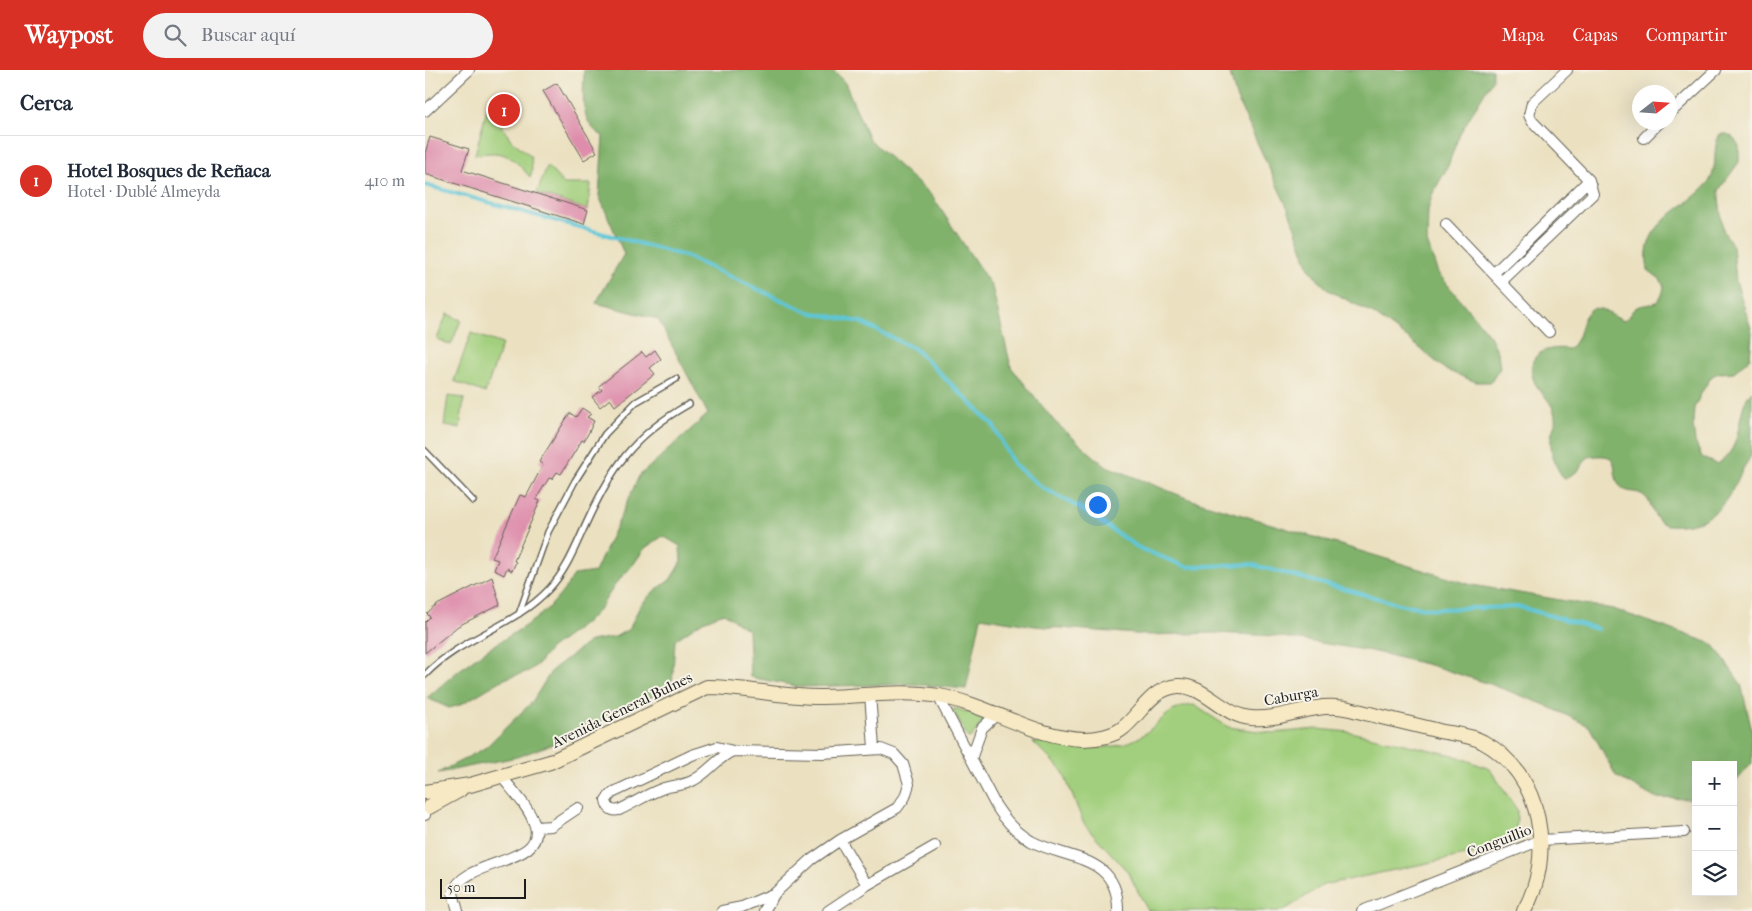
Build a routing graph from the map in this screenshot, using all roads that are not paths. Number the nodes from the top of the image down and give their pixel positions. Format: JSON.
{"nodes":[{"id":1,"x":469,"y":70,"type":"edge"},
{"id":2,"x":1567,"y":70,"type":"edge"},
{"id":3,"x":1716,"y":70,"type":"edge"},
{"id":4,"x":1677,"y":107,"type":"edge"},
{"id":5,"x":425,"y":111,"type":"edge"},
{"id":6,"x":1652,"y":130,"type":"edge"},
{"id":7,"x":1644,"y":138,"type":"dead end"},
{"id":8,"x":1589,"y":180,"type":"junction"},
{"id":9,"x":1445,"y":224,"type":"dead end"},
{"id":10,"x":1494,"y":273,"type":"junction"},
{"id":11,"x":1501,"y":281,"type":"junction"},
{"id":12,"x":1549,"y":332,"type":"dead end"},
{"id":13,"x":676,"y":379,"type":"dead end"},
{"id":14,"x":689,"y":404,"type":"dead end"},
{"id":15,"x":425,"y":451,"type":"edge"},
{"id":16,"x":473,"y":501,"type":"dead end"},
{"id":17,"x":519,"y":614,"type":"junction"},
{"id":18,"x":425,"y":675,"type":"edge"},
{"id":19,"x":870,"y":694,"type":"junction"},
{"id":20,"x":938,"y":696,"type":"junction"},
{"id":21,"x":997,"y":714,"type":"junction"},
{"id":22,"x":874,"y":748,"type":"junction"},
{"id":23,"x":733,"y":751,"type":"junction"},
{"id":24,"x":971,"y":758,"type":"junction"},
{"id":25,"x":501,"y":776,"type":"junction"},
{"id":26,"x":426,"y":806,"type":"edge"},
{"id":27,"x":578,"y":808,"type":"dead end"},
{"id":28,"x":536,"y":827,"type":"junction"},
{"id":29,"x":1684,"y":832,"type":"dead end"},
{"id":30,"x":840,"y":840,"type":"junction"},
{"id":31,"x":1541,"y":840,"type":"junction"},
{"id":32,"x":935,"y":846,"type":"dead end"},
{"id":33,"x":867,"y":885,"type":"junction"},
{"id":34,"x":775,"y":893,"type":"junction"},
{"id":35,"x":458,"y":911,"type":"edge"},
{"id":36,"x":722,"y":911,"type":"edge"},
{"id":37,"x":764,"y":911,"type":"edge"},
{"id":38,"x":827,"y":911,"type":"edge"},
{"id":39,"x":1118,"y":911,"type":"edge"},
{"id":40,"x":1361,"y":911,"type":"edge"},
{"id":41,"x":1524,"y":911,"type":"edge"}],
"edges":[{"from":1,"to":5,"type":"street"},
{"from":2,"to":8,"type":"street"},
{"from":3,"to":4,"type":"street"},
{"from":6,"to":7,"type":"street"},
{"from":8,"to":10,"type":"street"},
{"from":8,"to":11,"type":"street"},
{"from":9,"to":10,"type":"street"},
{"from":10,"to":11,"type":"street"},
{"from":11,"to":12,"type":"street"},
{"from":13,"to":17,"type":"lane"},
{"from":14,"to":17,"type":"lane"},
{"from":15,"to":16,"type":"lane"},
{"from":17,"to":18,"type":"lane"},
{"from":19,"to":20,"type":"street","name":"Avenida General Bulnes"},
{"from":19,"to":22,"type":"street"},
{"from":19,"to":25,"type":"street","name":"Avenida General Bulnes"},
{"from":20,"to":21,"type":"street","name":"Avenida General Bulnes"},
{"from":20,"to":24,"type":"street"},
{"from":21,"to":24,"type":"street"},
{"from":21,"to":31,"type":"street","name":"Caburga"},
{"from":22,"to":23,"type":"street"},
{"from":22,"to":30,"type":"street"},
{"from":23,"to":23,"type":"street"},
{"from":24,"to":39,"type":"street"},
{"from":25,"to":26,"type":"street","name":"Avenida General Bulnes"},
{"from":25,"to":28,"type":"street"},
{"from":27,"to":28,"type":"street"},
{"from":28,"to":35,"type":"street"},
{"from":29,"to":31,"type":"street","name":"Conguillio"},
{"from":30,"to":33,"type":"street"},
{"from":30,"to":34,"type":"street"},
{"from":31,"to":40,"type":"street","name":"Conguillio"},
{"from":31,"to":41,"type":"street","name":"Caburga"},
{"from":32,"to":33,"type":"street"},
{"from":33,"to":38,"type":"street"},
{"from":34,"to":36,"type":"street"},
{"from":34,"to":37,"type":"street"}]}
